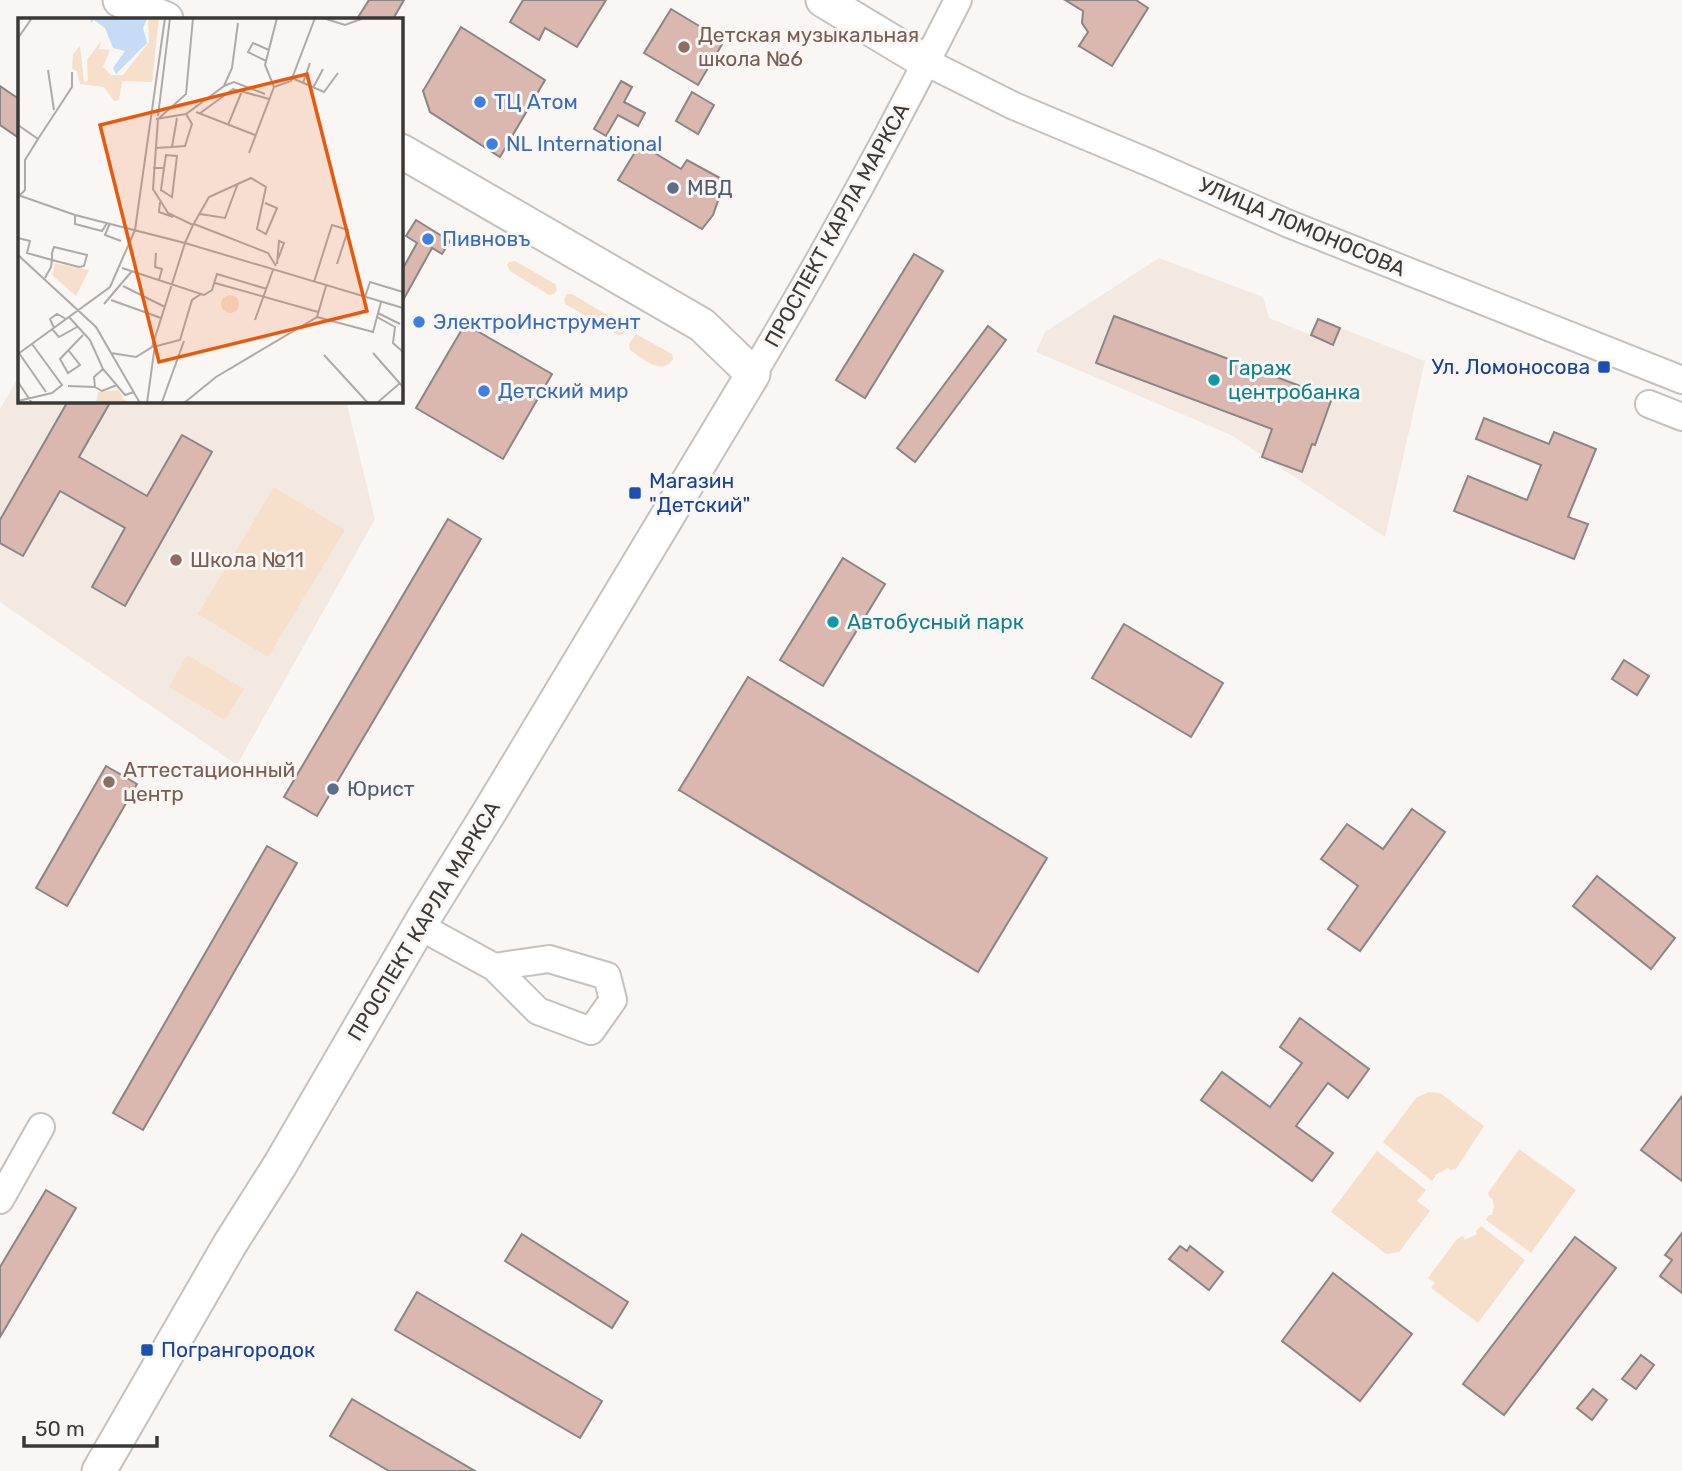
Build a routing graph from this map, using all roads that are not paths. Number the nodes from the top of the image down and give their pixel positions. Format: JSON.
{"nodes":[{"id":1,"x":120,"y":0,"type":"edge"},
{"id":2,"x":150,"y":0,"type":"edge"},
{"id":3,"x":822,"y":0,"type":"edge"},
{"id":4,"x":958,"y":0,"type":"edge"},
{"id":5,"x":164,"y":18,"type":"edge"},
{"id":6,"x":179,"y":18,"type":"edge"},
{"id":7,"x":926,"y":62,"type":"junction"},
{"id":8,"x":402,"y":152,"type":"edge"},
{"id":9,"x":753,"y":374,"type":"junction"},
{"id":10,"x":1682,"y":380,"type":"edge"},
{"id":11,"x":1649,"y":404,"type":"dead end"},
{"id":12,"x":1682,"y":417,"type":"edge"},
{"id":13,"x":419,"y":926,"type":"junction"},
{"id":14,"x":494,"y":967,"type":"dead end"},
{"id":15,"x":41,"y":1127,"type":"dead end"},
{"id":16,"x":0,"y":1200,"type":"edge"},
{"id":17,"x":99,"y":1471,"type":"edge"}],
"edges":[{"from":1,"to":5,"type":"main road"},
{"from":2,"to":6,"type":"main road"},
{"from":3,"to":7,"type":"main road"},
{"from":4,"to":7,"type":"street","name":"ПРОСПЕКТ КАРЛА МАРКСА"},
{"from":7,"to":9,"type":"street","name":"ПРОСПЕКТ КАРЛА МАРКСА"},
{"from":7,"to":10,"type":"street","name":"УЛИЦА ЛОМОНОСОВА"},
{"from":8,"to":9,"type":"main road","name":"ПРОСПЕКТ КАРЛА МАРКСА"},
{"from":9,"to":13,"type":"main road","name":"ПРОСПЕКТ КАРЛА МАРКСА"},
{"from":11,"to":12,"type":"street"},
{"from":13,"to":14,"type":"street"},
{"from":13,"to":17,"type":"main road","name":"ПРОСПЕКТ КАРЛА МАРКСА"},
{"from":15,"to":16,"type":"street"}]}
